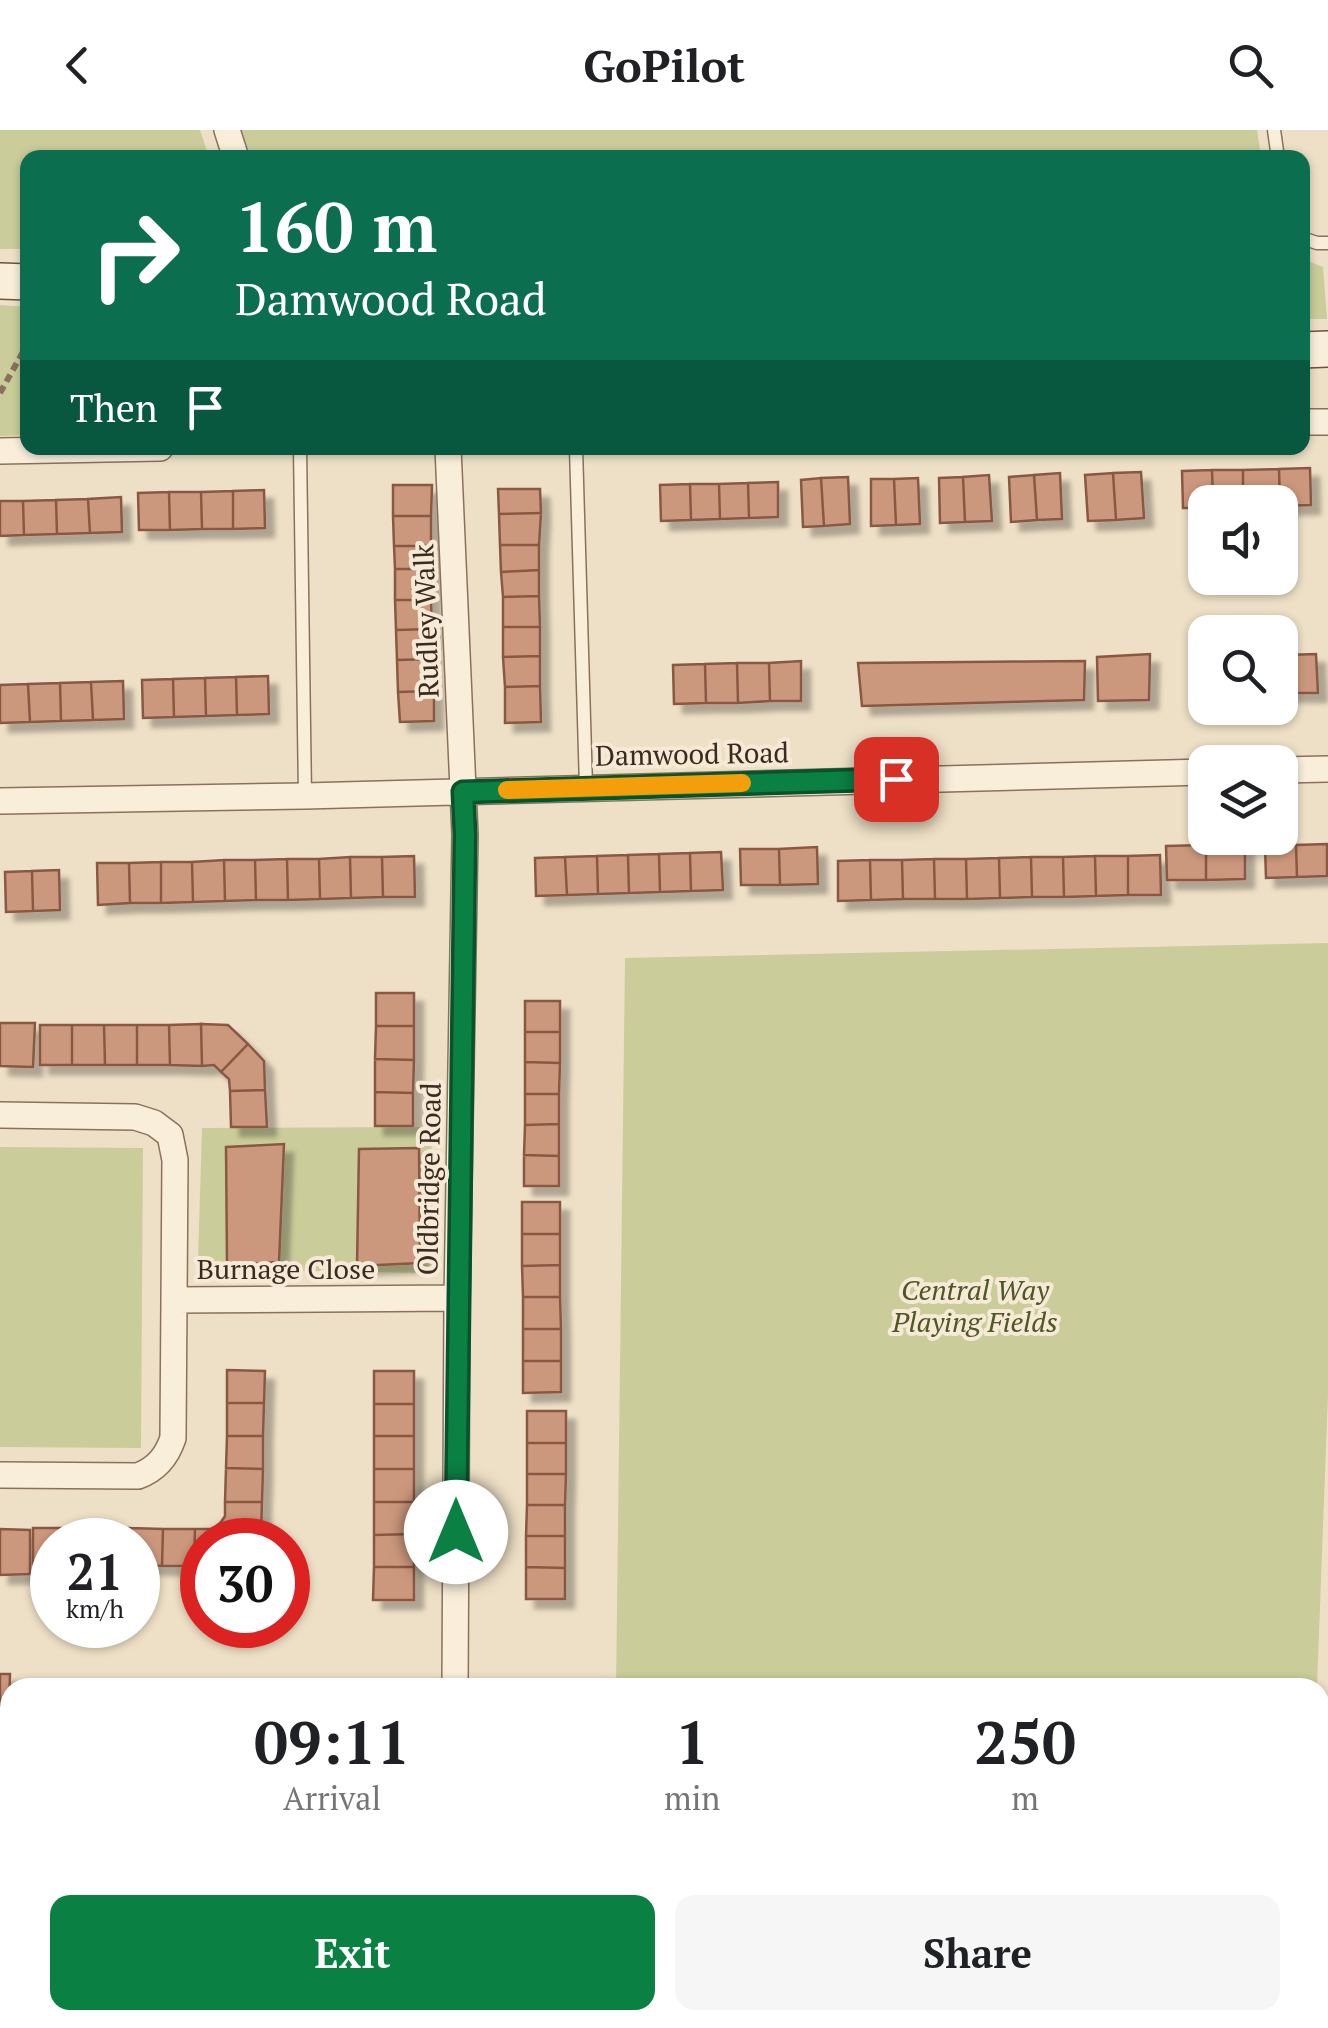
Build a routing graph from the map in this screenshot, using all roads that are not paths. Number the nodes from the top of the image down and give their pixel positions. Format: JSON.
{"nodes":[{"id":1,"x":300,"y":455,"type":"edge"},
{"id":2,"x":448,"y":455,"type":"edge"},
{"id":3,"x":576,"y":455,"type":"edge"},
{"id":4,"x":1328,"y":769,"type":"edge"},
{"id":5,"x":1298,"y":770,"type":"edge"},
{"id":6,"x":1188,"y":772,"type":"edge"},
{"id":7,"x":586,"y":786,"type":"junction"},
{"id":8,"x":463,"y":792,"type":"junction"},
{"id":9,"x":304,"y":796,"type":"junction"},
{"id":10,"x":0,"y":801,"type":"edge"},
{"id":11,"x":0,"y":1115,"type":"edge"},
{"id":12,"x":457,"y":1298,"type":"junction"},
{"id":13,"x":175,"y":1300,"type":"junction"},
{"id":14,"x":0,"y":1475,"type":"edge"},
{"id":15,"x":454,"y":1678,"type":"edge"}],
"edges":[{"from":1,"to":9,"type":"lane"},
{"from":2,"to":8,"type":"street","name":"Rudley Walk"},
{"from":3,"to":7,"type":"lane"},
{"from":4,"to":5,"type":"street"},
{"from":6,"to":7,"type":"street","name":"Damwood Road"},
{"from":7,"to":8,"type":"street","name":"Damwood Road"},
{"from":8,"to":9,"type":"street","name":"Damwood Road"},
{"from":8,"to":12,"type":"street","name":"Oldbridge Road"},
{"from":9,"to":10,"type":"street","name":"Damwood Road"},
{"from":11,"to":13,"type":"street","name":"Burnage Close"},
{"from":12,"to":13,"type":"street","name":"Burnage Close"},
{"from":12,"to":15,"type":"street","name":"Oldbridge Road"},
{"from":13,"to":14,"type":"street","name":"Burnage Close"}]}
